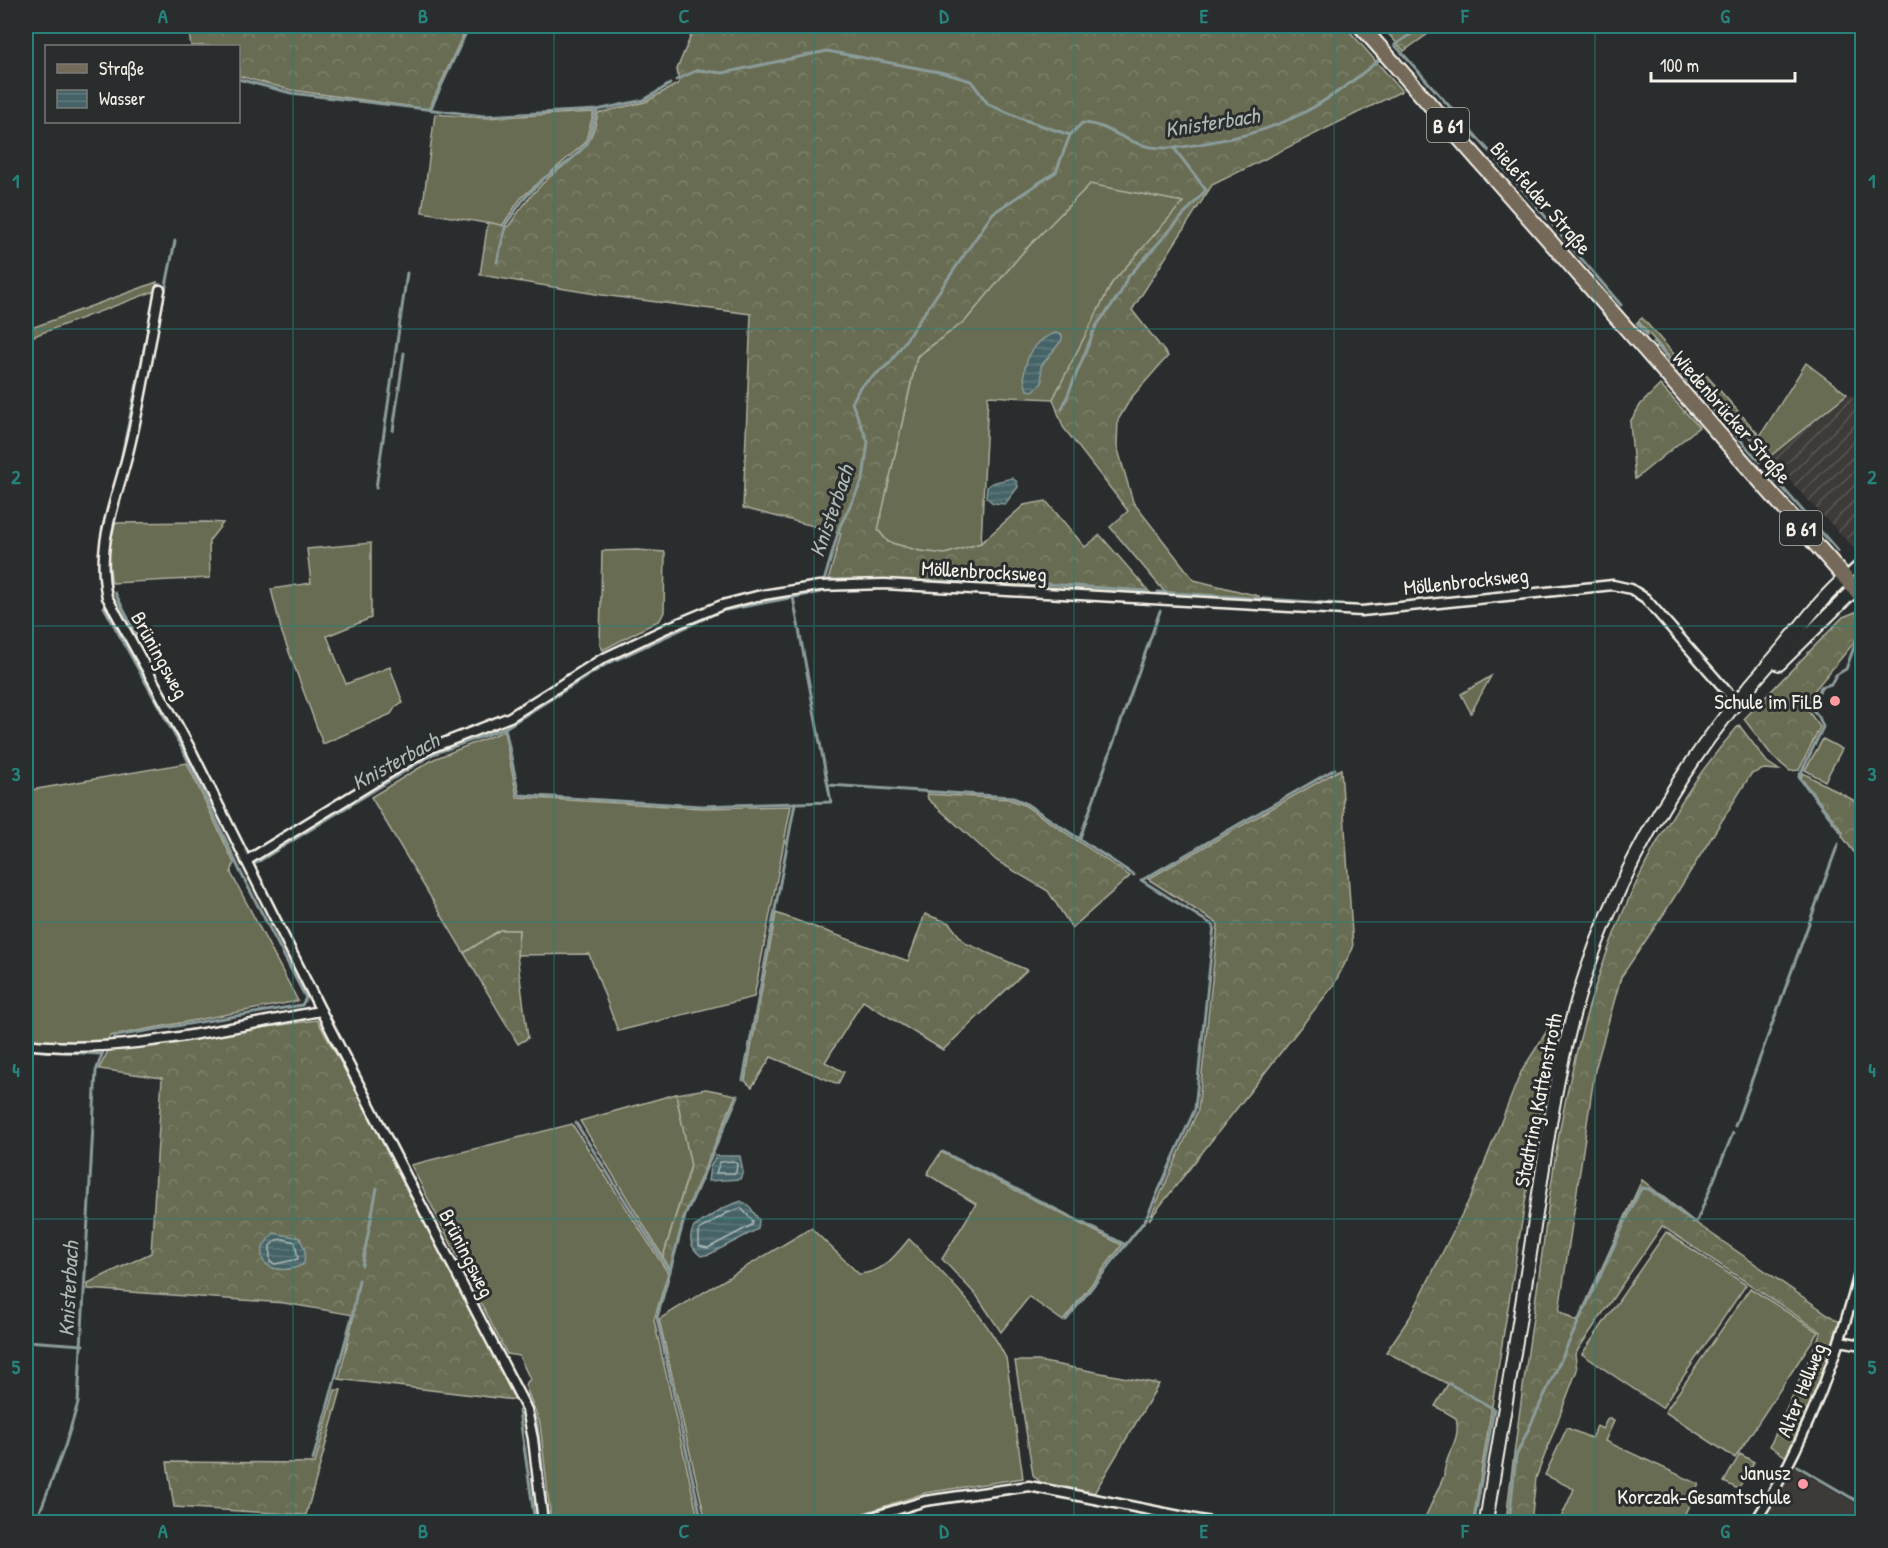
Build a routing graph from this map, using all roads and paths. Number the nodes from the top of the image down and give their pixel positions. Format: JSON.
{"nodes":[{"id":1,"x":1361,"y":26,"type":"edge"},
{"id":2,"x":160,"y":290,"type":"dead end"},
{"id":3,"x":1617,"y":317,"type":"joint"},
{"id":4,"x":1863,"y":562,"type":"edge"},
{"id":5,"x":1845,"y":578,"type":"junction"},
{"id":6,"x":1860,"y":590,"type":"edge"},
{"id":7,"x":1738,"y":701,"type":"junction"},
{"id":8,"x":246,"y":861,"type":"junction"},
{"id":9,"x":321,"y":1011,"type":"junction"},
{"id":10,"x":26,"y":1044,"type":"edge"},
{"id":11,"x":1863,"y":1262,"type":"edge"},
{"id":12,"x":1840,"y":1341,"type":"junction"},
{"id":13,"x":1863,"y":1344,"type":"edge"},
{"id":14,"x":1507,"y":1405,"type":"junction"},
{"id":15,"x":543,"y":1522,"type":"edge"},
{"id":16,"x":856,"y":1522,"type":"edge"},
{"id":17,"x":1210,"y":1522,"type":"edge"},
{"id":18,"x":1486,"y":1522,"type":"edge"},
{"id":19,"x":1495,"y":1522,"type":"edge"},
{"id":20,"x":1755,"y":1522,"type":"edge"}],
"edges":[{"from":1,"to":3,"type":"main road","name":"Bielefelder Straße","number":"B 61"},
{"from":2,"to":8,"type":"street","name":"Brüningsweg"},
{"from":3,"to":5,"type":"main road","name":"Wiedenbrücker Straße","number":"B 61"},
{"from":4,"to":5,"type":"street"},
{"from":5,"to":6,"type":"main road","name":"Wiedenbrücker Straße","number":"B 61"},
{"from":5,"to":7,"type":"main road","name":"Stadtring Kattenstroth"},
{"from":6,"to":7,"type":"main road","name":"Stadtring Kattenstroth"},
{"from":7,"to":8,"type":"street","name":"Möllenbrocksweg"},
{"from":7,"to":14,"type":"main road","name":"Stadtring Kattenstroth"},
{"from":8,"to":9,"type":"street","name":"Brüningsweg"},
{"from":9,"to":10,"type":"street"},
{"from":9,"to":15,"type":"street","name":"Brüningsweg"},
{"from":11,"to":12,"type":"street","name":"Alter Hellweg"},
{"from":12,"to":13,"type":"street"},
{"from":12,"to":20,"type":"street","name":"Alter Hellweg"},
{"from":14,"to":18,"type":"main road","name":"Stadtring Kattenstroth"},
{"from":14,"to":19,"type":"main road","name":"Stadtring Kattenstroth"},
{"from":16,"to":17,"type":"street"}]}
